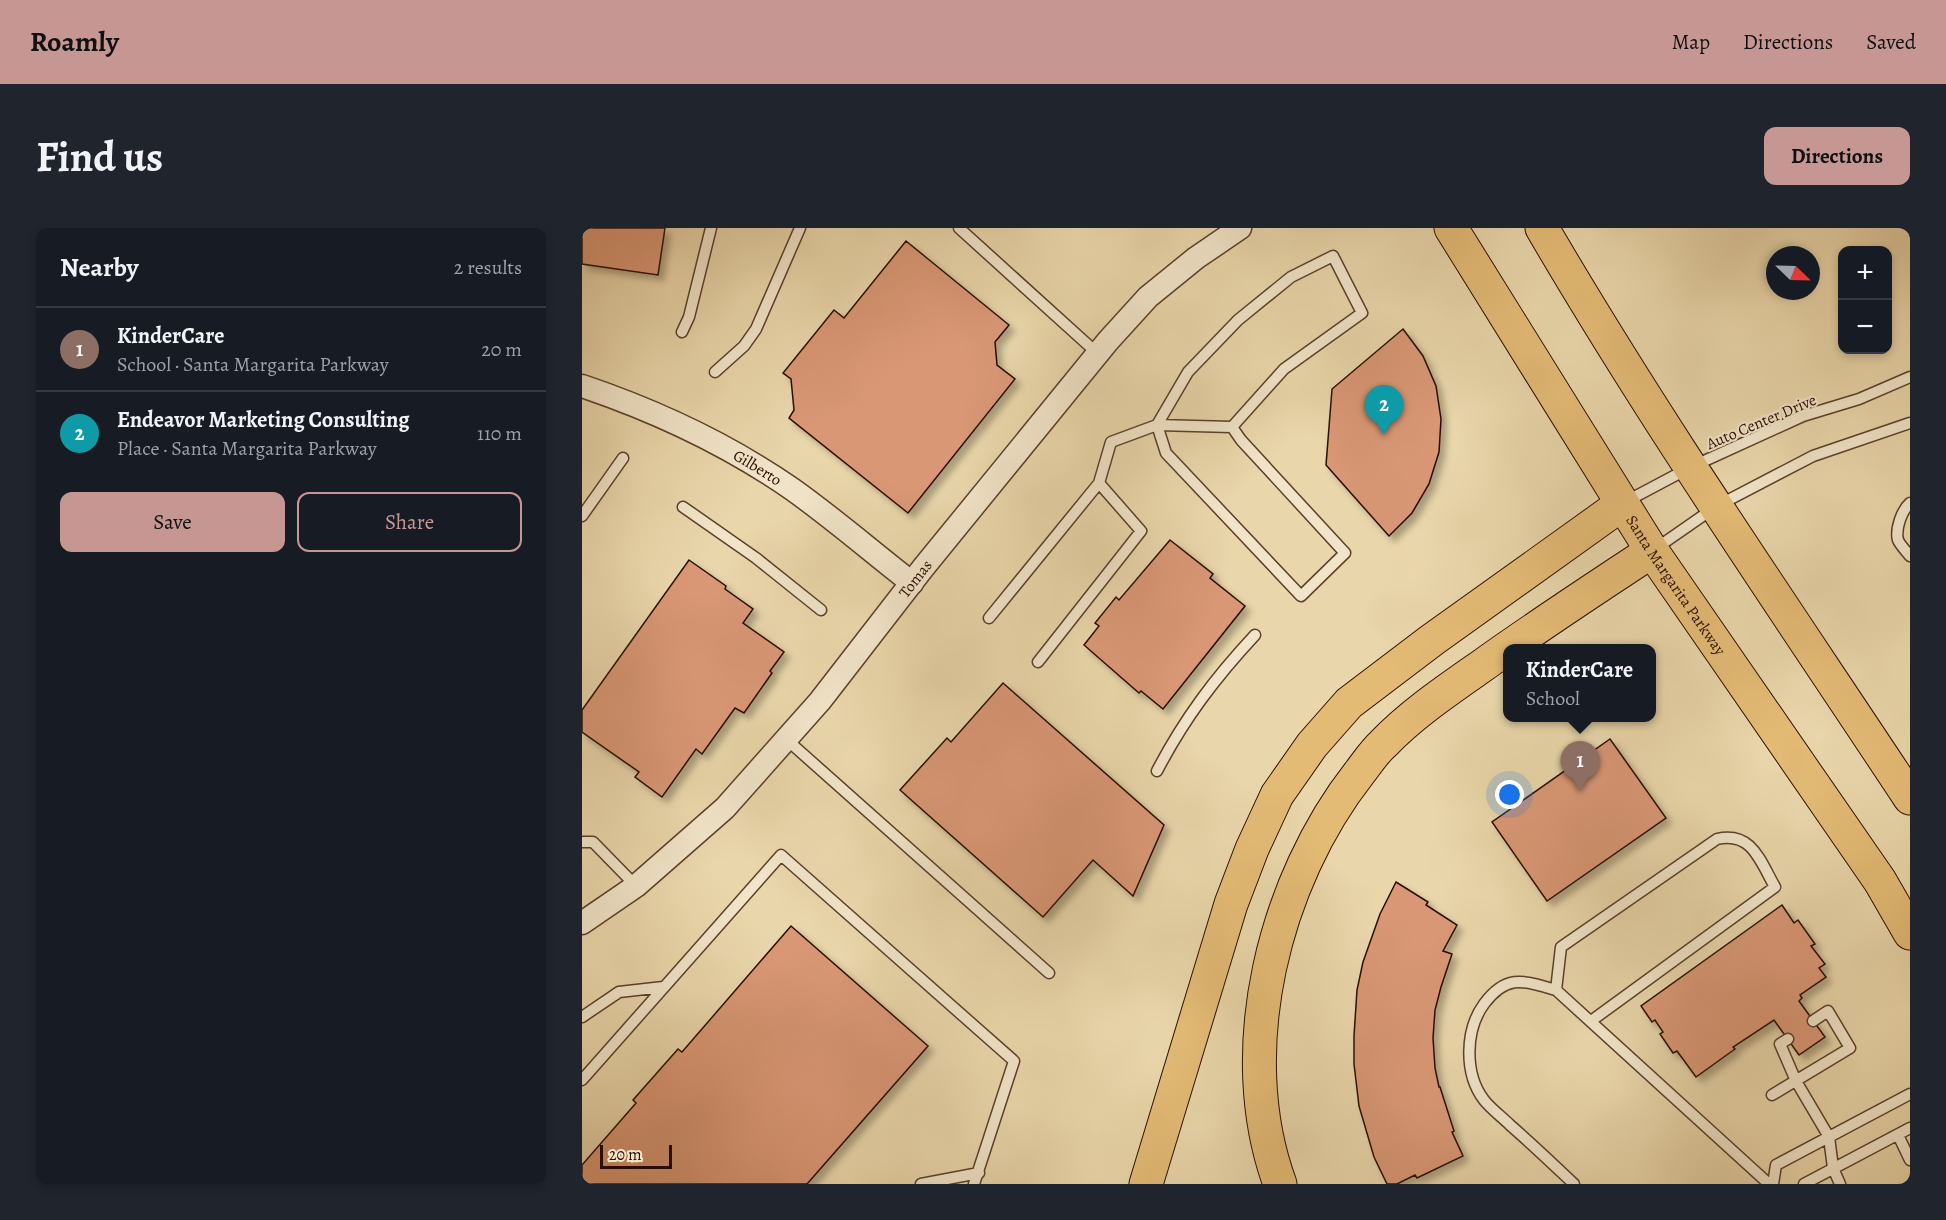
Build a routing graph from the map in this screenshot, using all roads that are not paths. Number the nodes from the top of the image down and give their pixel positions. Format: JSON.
{"nodes":[{"id":1,"x":711,"y":228,"type":"edge"},
{"id":2,"x":800,"y":228,"type":"edge"},
{"id":3,"x":959,"y":228,"type":"edge"},
{"id":4,"x":1240,"y":228,"type":"edge"},
{"id":5,"x":1451,"y":228,"type":"edge"},
{"id":6,"x":1542,"y":228,"type":"edge"},
{"id":7,"x":682,"y":332,"type":"dead end"},
{"id":8,"x":1097,"y":353,"type":"junction"},
{"id":9,"x":715,"y":372,"type":"dead end"},
{"id":10,"x":1910,"y":377,"type":"edge"},
{"id":11,"x":582,"y":386,"type":"edge"},
{"id":12,"x":1910,"y":423,"type":"edge"},
{"id":13,"x":1157,"y":425,"type":"junction"},
{"id":14,"x":1233,"y":427,"type":"junction"},
{"id":15,"x":623,"y":458,"type":"dead end"},
{"id":16,"x":1691,"y":467,"type":"junction"},
{"id":17,"x":1099,"y":483,"type":"junction"},
{"id":18,"x":1910,"y":503,"type":"edge"},
{"id":19,"x":1622,"y":504,"type":"junction"},
{"id":20,"x":1717,"y":506,"type":"junction"},
{"id":21,"x":684,"y":507,"type":"dead end"},
{"id":22,"x":582,"y":516,"type":"edge"},
{"id":23,"x":1652,"y":551,"type":"junction"},
{"id":24,"x":1910,"y":556,"type":"edge"},
{"id":25,"x":912,"y":583,"type":"junction"},
{"id":26,"x":821,"y":610,"type":"dead end"},
{"id":27,"x":989,"y":618,"type":"dead end"},
{"id":28,"x":1255,"y":635,"type":"dead end"},
{"id":29,"x":1512,"y":644,"type":"edge"},
{"id":30,"x":1503,"y":651,"type":"edge"},
{"id":31,"x":1038,"y":662,"type":"dead end"},
{"id":32,"x":786,"y":739,"type":"junction"},
{"id":33,"x":1156,"y":771,"type":"dead end"},
{"id":34,"x":1910,"y":798,"type":"edge"},
{"id":35,"x":582,"y":842,"type":"edge"},
{"id":36,"x":636,"y":886,"type":"junction"},
{"id":37,"x":582,"y":923,"type":"edge"},
{"id":38,"x":1910,"y":933,"type":"edge"},
{"id":39,"x":1049,"y":973,"type":"dead end"},
{"id":40,"x":663,"y":987,"type":"junction"},
{"id":41,"x":1556,"y":990,"type":"junction"},
{"id":42,"x":582,"y":1017,"type":"edge"},
{"id":43,"x":1591,"y":1021,"type":"junction"},
{"id":44,"x":1814,"y":1021,"type":"dead end"},
{"id":45,"x":1788,"y":1039,"type":"dead end"},
{"id":46,"x":582,"y":1080,"type":"edge"},
{"id":47,"x":1796,"y":1081,"type":"junction"},
{"id":48,"x":1910,"y":1094,"type":"edge"},
{"id":49,"x":1772,"y":1095,"type":"dead end"},
{"id":50,"x":1910,"y":1128,"type":"edge"},
{"id":51,"x":1898,"y":1135,"type":"junction"},
{"id":52,"x":1829,"y":1137,"type":"junction"},
{"id":53,"x":1910,"y":1160,"type":"edge"},
{"id":54,"x":1833,"y":1168,"type":"junction"},
{"id":55,"x":976,"y":1179,"type":"edge"},
{"id":56,"x":921,"y":1184,"type":"edge"},
{"id":57,"x":1146,"y":1184,"type":"edge"},
{"id":58,"x":1280,"y":1184,"type":"edge"},
{"id":59,"x":1574,"y":1184,"type":"edge"},
{"id":60,"x":1771,"y":1184,"type":"edge"},
{"id":61,"x":1804,"y":1184,"type":"edge"},
{"id":62,"x":1840,"y":1184,"type":"edge"}],
"edges":[{"from":1,"to":7,"type":"lane"},
{"from":2,"to":9,"type":"lane"},
{"from":3,"to":8,"type":"lane"},
{"from":4,"to":8,"type":"street","name":"Tomas"},
{"from":5,"to":19,"type":"main road","name":"Santa Margarita Parkway"},
{"from":6,"to":16,"type":"main road"},
{"from":8,"to":25,"type":"street","name":"Tomas"},
{"from":10,"to":16,"type":"lane","name":"Auto Center Drive"},
{"from":11,"to":25,"type":"street","name":"Gilberto"},
{"from":12,"to":20,"type":"lane"},
{"from":13,"to":14,"type":"lane"},
{"from":13,"to":14,"type":"lane"},
{"from":13,"to":14,"type":"lane"},
{"from":13,"to":17,"type":"lane"},
{"from":15,"to":22,"type":"lane"},
{"from":16,"to":19,"type":"lane","name":"Auto Center Drive"},
{"from":16,"to":20,"type":"main road"},
{"from":17,"to":27,"type":"lane"},
{"from":17,"to":31,"type":"lane"},
{"from":18,"to":24,"type":"lane"},
{"from":19,"to":23,"type":"main road","name":"Santa Margarita Parkway"},
{"from":19,"to":57,"type":"main road"},
{"from":20,"to":23,"type":"lane"},
{"from":20,"to":34,"type":"main road"},
{"from":21,"to":26,"type":"lane"},
{"from":23,"to":29,"type":"main road"},
{"from":23,"to":38,"type":"main road","name":"Santa Margarita Parkway"},
{"from":25,"to":32,"type":"street","name":"Tomas"},
{"from":28,"to":33,"type":"lane"},
{"from":30,"to":58,"type":"main road"},
{"from":32,"to":36,"type":"street","name":"Tomas"},
{"from":32,"to":39,"type":"lane"},
{"from":35,"to":36,"type":"lane"},
{"from":36,"to":37,"type":"street","name":"Tomas"},
{"from":40,"to":42,"type":"lane"},
{"from":40,"to":46,"type":"lane"},
{"from":40,"to":55,"type":"lane"},
{"from":41,"to":43,"type":"lane"},
{"from":41,"to":43,"type":"lane"},
{"from":41,"to":59,"type":"lane"},
{"from":43,"to":60,"type":"lane"},
{"from":44,"to":47,"type":"lane"},
{"from":45,"to":47,"type":"lane"},
{"from":47,"to":49,"type":"lane"},
{"from":47,"to":52,"type":"lane"},
{"from":48,"to":52,"type":"lane"},
{"from":50,"to":51,"type":"lane"},
{"from":51,"to":53,"type":"lane"},
{"from":51,"to":54,"type":"lane"},
{"from":52,"to":54,"type":"lane"},
{"from":52,"to":60,"type":"lane"},
{"from":54,"to":61,"type":"lane"},
{"from":54,"to":62,"type":"lane"},
{"from":55,"to":56,"type":"lane"}]}
